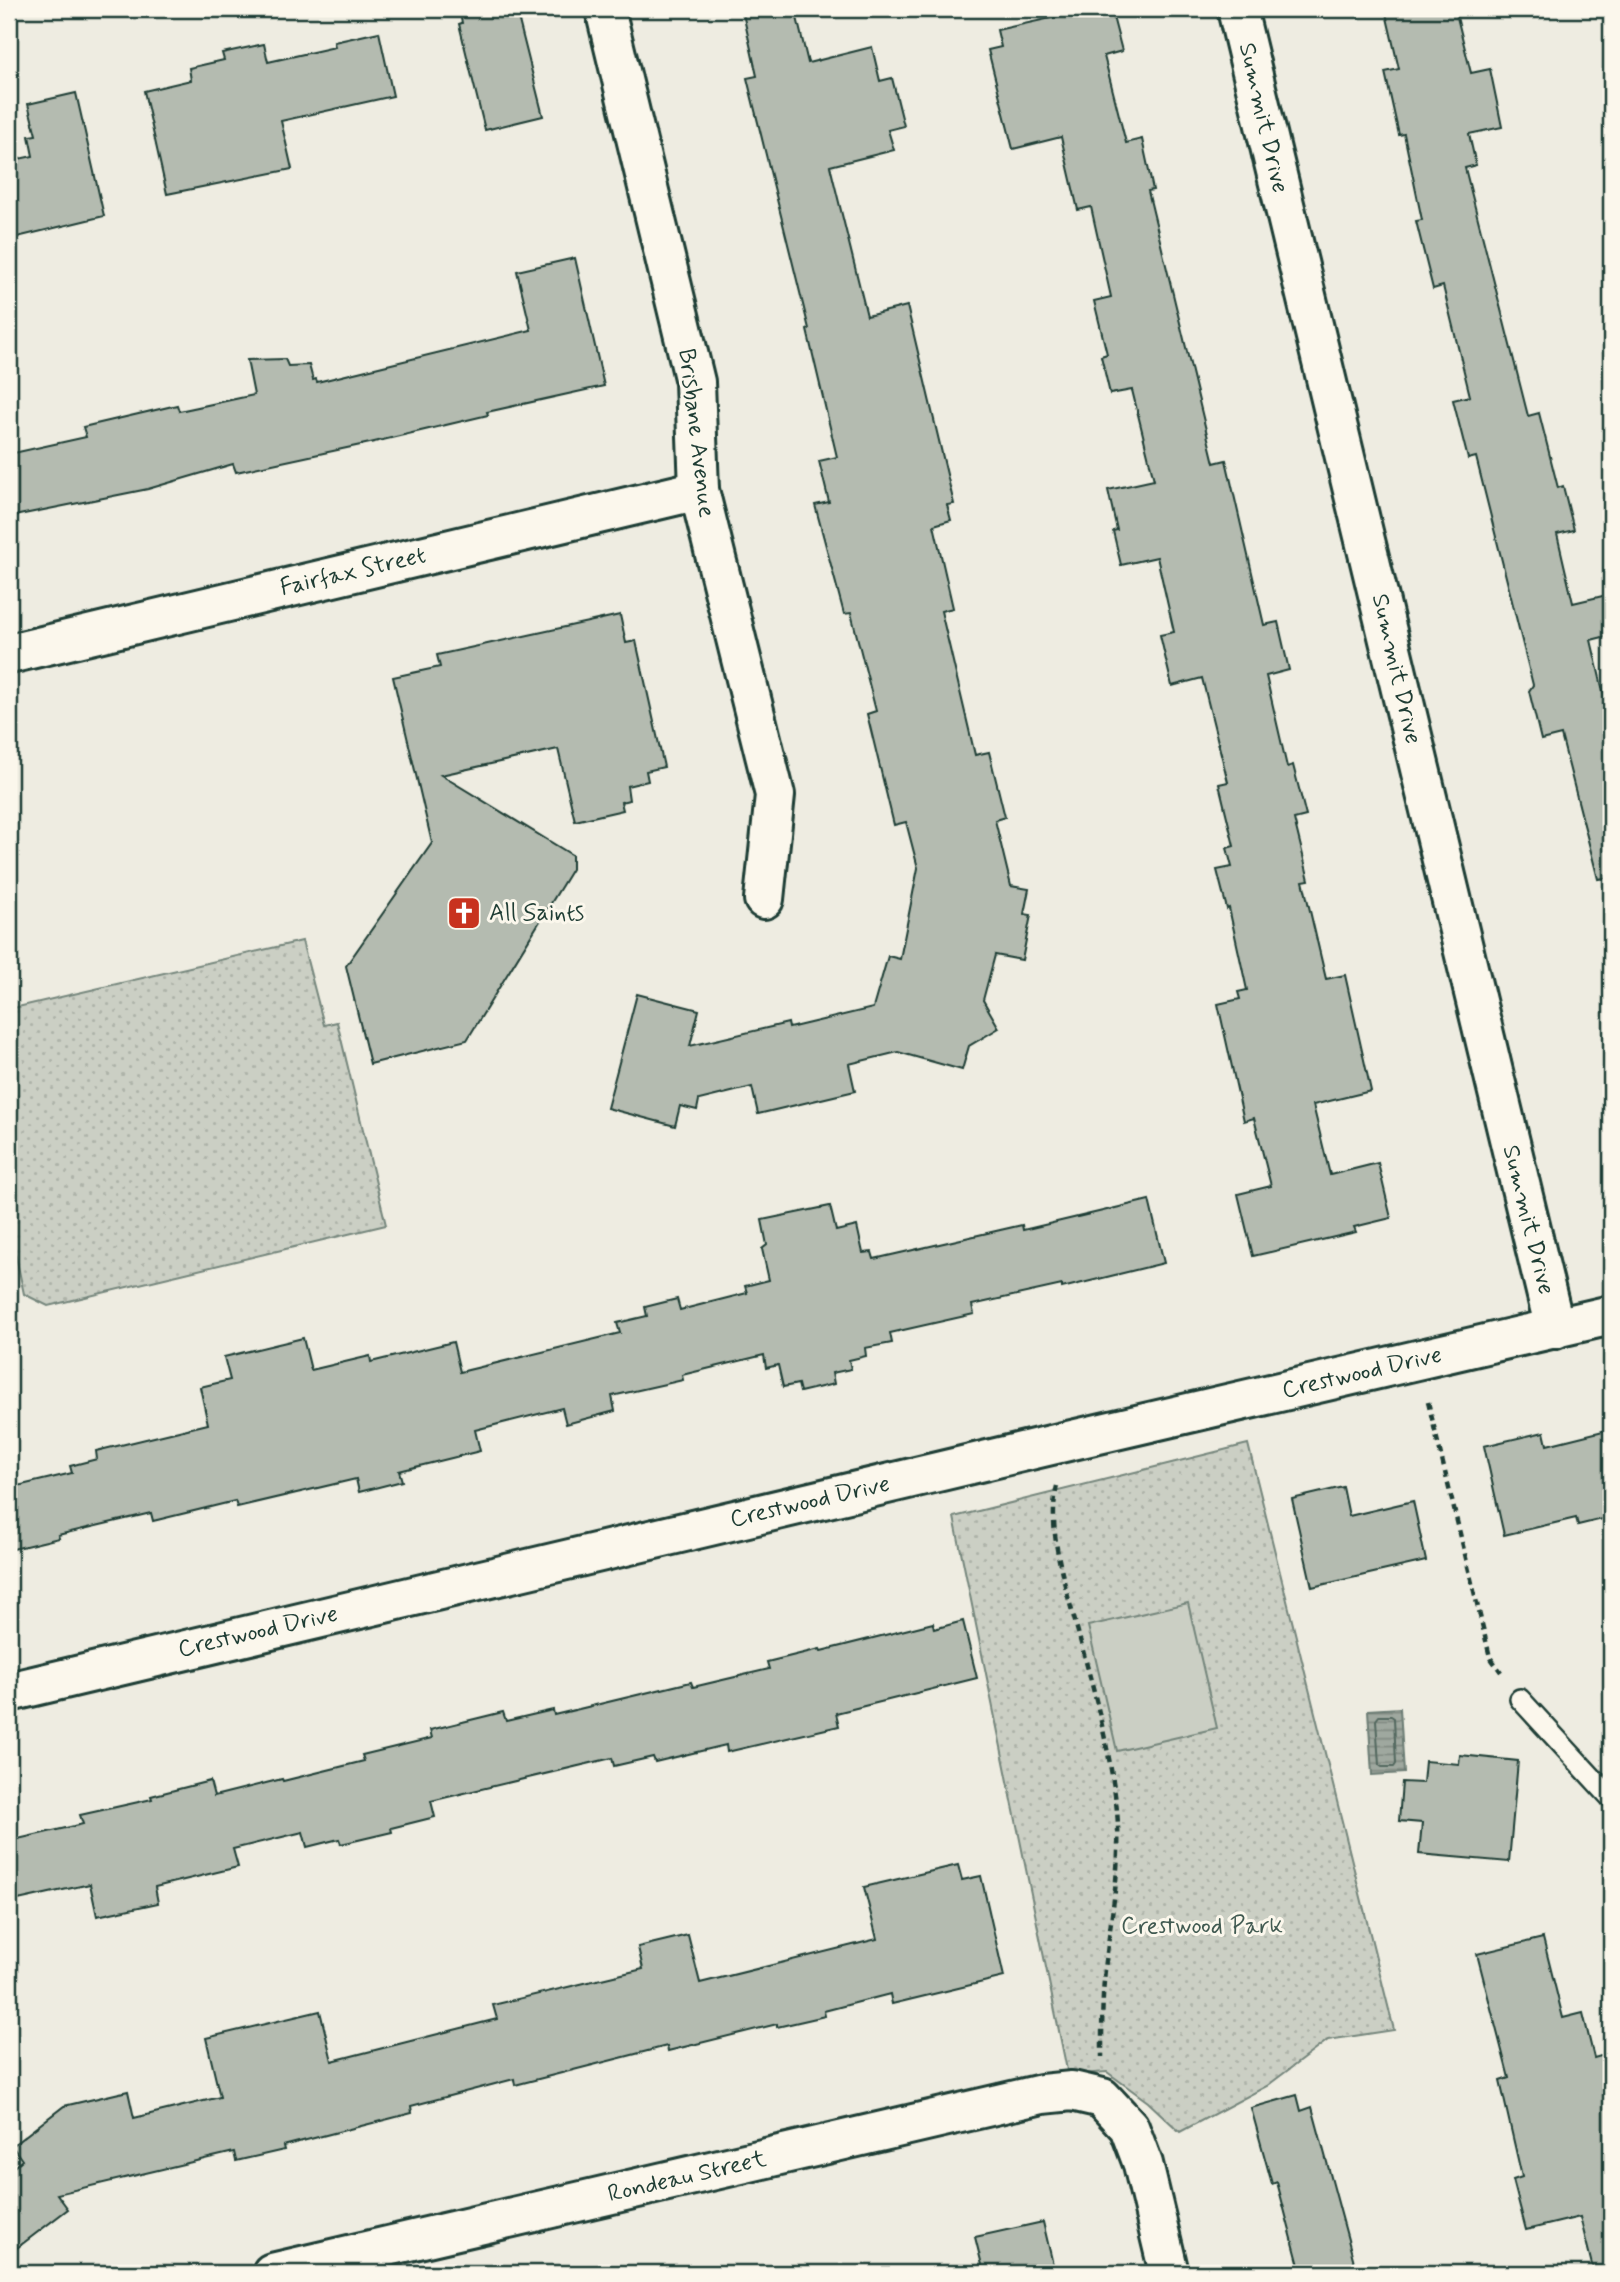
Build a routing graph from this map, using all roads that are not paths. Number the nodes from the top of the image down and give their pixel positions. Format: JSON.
{"nodes":[{"id":1,"x":606,"y":9,"type":"edge"},
{"id":2,"x":1237,"y":9,"type":"edge"},
{"id":3,"x":698,"y":490,"type":"junction"},
{"id":4,"x":9,"y":654,"type":"edge"},
{"id":5,"x":764,"y":899,"type":"dead end"},
{"id":6,"x":1611,"y":1315,"type":"edge"},
{"id":7,"x":1555,"y":1329,"type":"junction"},
{"id":8,"x":9,"y":1692,"type":"edge"},
{"id":9,"x":1520,"y":1699,"type":"road end"},
{"id":10,"x":1611,"y":1798,"type":"edge"},
{"id":11,"x":272,"y":2273,"type":"edge"},
{"id":12,"x":1169,"y":2273,"type":"edge"}],
"edges":[{"from":1,"to":3,"type":"street","name":"Brisbane Avenue"},
{"from":2,"to":7,"type":"street","name":"Summit Drive"},
{"from":3,"to":4,"type":"street","name":"Fairfax Street"},
{"from":3,"to":5,"type":"street","name":"Brisbane Avenue"},
{"from":6,"to":7,"type":"street","name":"Crestwood Drive"},
{"from":7,"to":8,"type":"street","name":"Crestwood Drive"},
{"from":9,"to":10,"type":"lane"},
{"from":11,"to":12,"type":"street","name":"Rondeau Street"}]}
